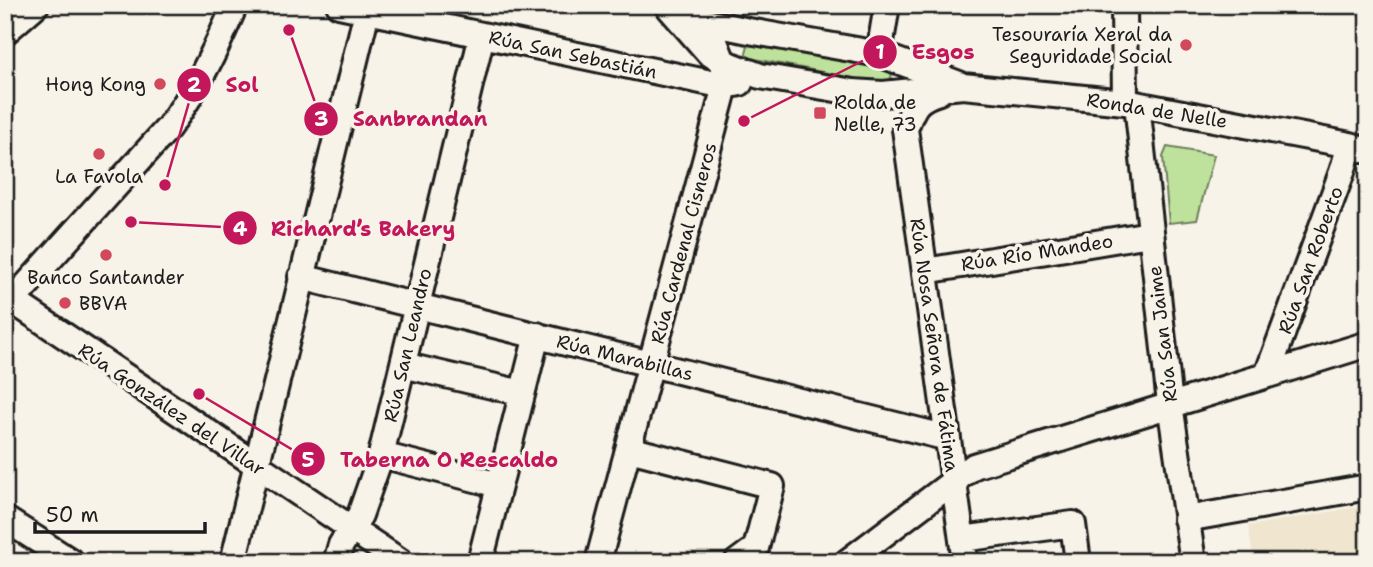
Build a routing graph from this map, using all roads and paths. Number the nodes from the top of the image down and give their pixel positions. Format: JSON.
{"nodes":[{"id":1,"x":36,"y":5,"type":"edge"},
{"id":2,"x":235,"y":5,"type":"edge"},
{"id":3,"x":339,"y":5,"type":"edge"},
{"id":4,"x":887,"y":5,"type":"edge"},
{"id":5,"x":1124,"y":5,"type":"edge"},
{"id":6,"x":672,"y":9,"type":"edge"},
{"id":7,"x":367,"y":11,"type":"junction"},
{"id":8,"x":414,"y":13,"type":"edge"},
{"id":9,"x":708,"y":24,"type":"junction"},
{"id":10,"x":5,"y":32,"type":"edge"},
{"id":11,"x":482,"y":35,"type":"junction"},
{"id":12,"x":879,"y":54,"type":"junction"},
{"id":13,"x":724,"y":74,"type":"junction"},
{"id":14,"x":963,"y":86,"type":"junction"},
{"id":15,"x":883,"y":94,"type":"junction"},
{"id":16,"x":1131,"y":103,"type":"junction"},
{"id":17,"x":905,"y":129,"type":"junction"},
{"id":18,"x":1362,"y":146,"type":"edge"},
{"id":19,"x":1150,"y":234,"type":"junction"},
{"id":20,"x":925,"y":271,"type":"junction"},
{"id":21,"x":301,"y":278,"type":"junction"},
{"id":22,"x":9,"y":305,"type":"edge"},
{"id":23,"x":416,"y":306,"type":"junction"},
{"id":24,"x":537,"y":335,"type":"junction"},
{"id":25,"x":1368,"y":344,"type":"edge"},
{"id":26,"x":651,"y":364,"type":"junction"},
{"id":27,"x":403,"y":365,"type":"junction"},
{"id":28,"x":1268,"y":375,"type":"junction"},
{"id":29,"x":522,"y":393,"type":"junction"},
{"id":30,"x":1170,"y":404,"type":"junction"},
{"id":31,"x":948,"y":438,"type":"junction"},
{"id":32,"x":628,"y":449,"type":"junction"},
{"id":33,"x":381,"y":455,"type":"junction"},
{"id":34,"x":257,"y":467,"type":"junction"},
{"id":35,"x":954,"y":480,"type":"junction"},
{"id":36,"x":499,"y":485,"type":"junction"},
{"id":37,"x":1368,"y":487,"type":"edge"},
{"id":38,"x":5,"y":519,"type":"edge"},
{"id":39,"x":1186,"y":519,"type":"junction"},
{"id":40,"x":351,"y":529,"type":"junction"},
{"id":41,"x":963,"y":551,"type":"edge"},
{"id":42,"x":72,"y":562,"type":"edge"},
{"id":43,"x":233,"y":562,"type":"edge"},
{"id":44,"x":336,"y":562,"type":"edge"},
{"id":45,"x":401,"y":562,"type":"edge"},
{"id":46,"x":480,"y":562,"type":"edge"},
{"id":47,"x":598,"y":562,"type":"edge"},
{"id":48,"x":737,"y":562,"type":"edge"},
{"id":49,"x":847,"y":562,"type":"edge"},
{"id":50,"x":1078,"y":562,"type":"edge"},
{"id":51,"x":1193,"y":562,"type":"edge"}],
"edges":[{"from":1,"to":10,"type":"street"},
{"from":2,"to":22,"type":"street"},
{"from":3,"to":7,"type":"street","name":"Rúa San Sebastián"},
{"from":4,"to":12,"type":"street"},
{"from":5,"to":16,"type":"street","name":"Rúa San Jaime"},
{"from":6,"to":9,"type":"street","name":"Ronda de Nelle"},
{"from":6,"to":13,"type":"street","name":"Ronda de Nelle"},
{"from":7,"to":8,"type":"street","name":"Rúa San Sebastián"},
{"from":7,"to":21,"type":"street"},
{"from":8,"to":11,"type":"street","name":"Rúa San Sebastián"},
{"from":9,"to":12,"type":"street","name":"Ronda de Nelle"},
{"from":9,"to":13,"type":"street"},
{"from":11,"to":13,"type":"street","name":"Rúa San Sebastián"},
{"from":11,"to":23,"type":"street","name":"Rúa San Leandro"},
{"from":12,"to":14,"type":"street","name":"Ronda de Nelle"},
{"from":13,"to":15,"type":"street","name":"Ronda de Nelle"},
{"from":13,"to":26,"type":"street","name":"Rúa Cardenal Cisneros"},
{"from":14,"to":15,"type":"street","name":"Ronda de Nelle"},
{"from":14,"to":16,"type":"street","name":"Ronda de Nelle"},
{"from":14,"to":17,"type":"street"},
{"from":15,"to":17,"type":"street","name":"Rúa Nosa Señora de Fátima"},
{"from":16,"to":18,"type":"street","name":"Ronda de Nelle"},
{"from":16,"to":19,"type":"street","name":"Rúa San Jaime"},
{"from":17,"to":20,"type":"street","name":"Rúa Nosa Señora de Fátima"},
{"from":18,"to":28,"type":"street","name":"Rúa San Roberto"},
{"from":19,"to":20,"type":"street","name":"Rúa Río Mandeo"},
{"from":19,"to":30,"type":"street","name":"Rúa San Jaime"},
{"from":20,"to":31,"type":"street","name":"Rúa Nosa Señora de Fátima"},
{"from":21,"to":23,"type":"street","name":"Rúa Marabillas"},
{"from":21,"to":34,"type":"street"},
{"from":22,"to":34,"type":"street","name":"Rúa González del Villar"},
{"from":23,"to":24,"type":"street","name":"Rúa Marabillas"},
{"from":23,"to":27,"type":"street","name":"Rúa San Leandro"},
{"from":24,"to":26,"type":"street","name":"Rúa Marabillas"},
{"from":24,"to":29,"type":"street"},
{"from":25,"to":28,"type":"street"},
{"from":26,"to":31,"type":"street","name":"Rúa Marabillas"},
{"from":26,"to":32,"type":"street","name":"Rúa Cardenal Cisneros"},
{"from":27,"to":29,"type":"street"},
{"from":27,"to":33,"type":"street","name":"Rúa San Leandro"},
{"from":28,"to":30,"type":"street"},
{"from":29,"to":36,"type":"street"},
{"from":30,"to":35,"type":"street"},
{"from":30,"to":39,"type":"street","name":"Rúa San Jaime"},
{"from":31,"to":35,"type":"street","name":"Rúa Nosa Señora de Fátima"},
{"from":32,"to":47,"type":"street","name":"Rúa Cardenal Cisneros"},
{"from":32,"to":48,"type":"street"},
{"from":33,"to":36,"type":"street"},
{"from":33,"to":40,"type":"street","name":"Rúa San Leandro"},
{"from":34,"to":40,"type":"street","name":"Rúa González del Villar"},
{"from":34,"to":43,"type":"street"},
{"from":35,"to":41,"type":"street","name":"Rúa Nosa Señora de Fátima"},
{"from":35,"to":49,"type":"street"},
{"from":36,"to":46,"type":"street"},
{"from":37,"to":39,"type":"street"},
{"from":38,"to":42,"type":"street"},
{"from":39,"to":51,"type":"street","name":"Rúa San Jaime"},
{"from":40,"to":44,"type":"street","name":"Rúa San Leandro"},
{"from":40,"to":45,"type":"street","name":"Rúa González del Villar"},
{"from":41,"to":50,"type":"street"}]}
